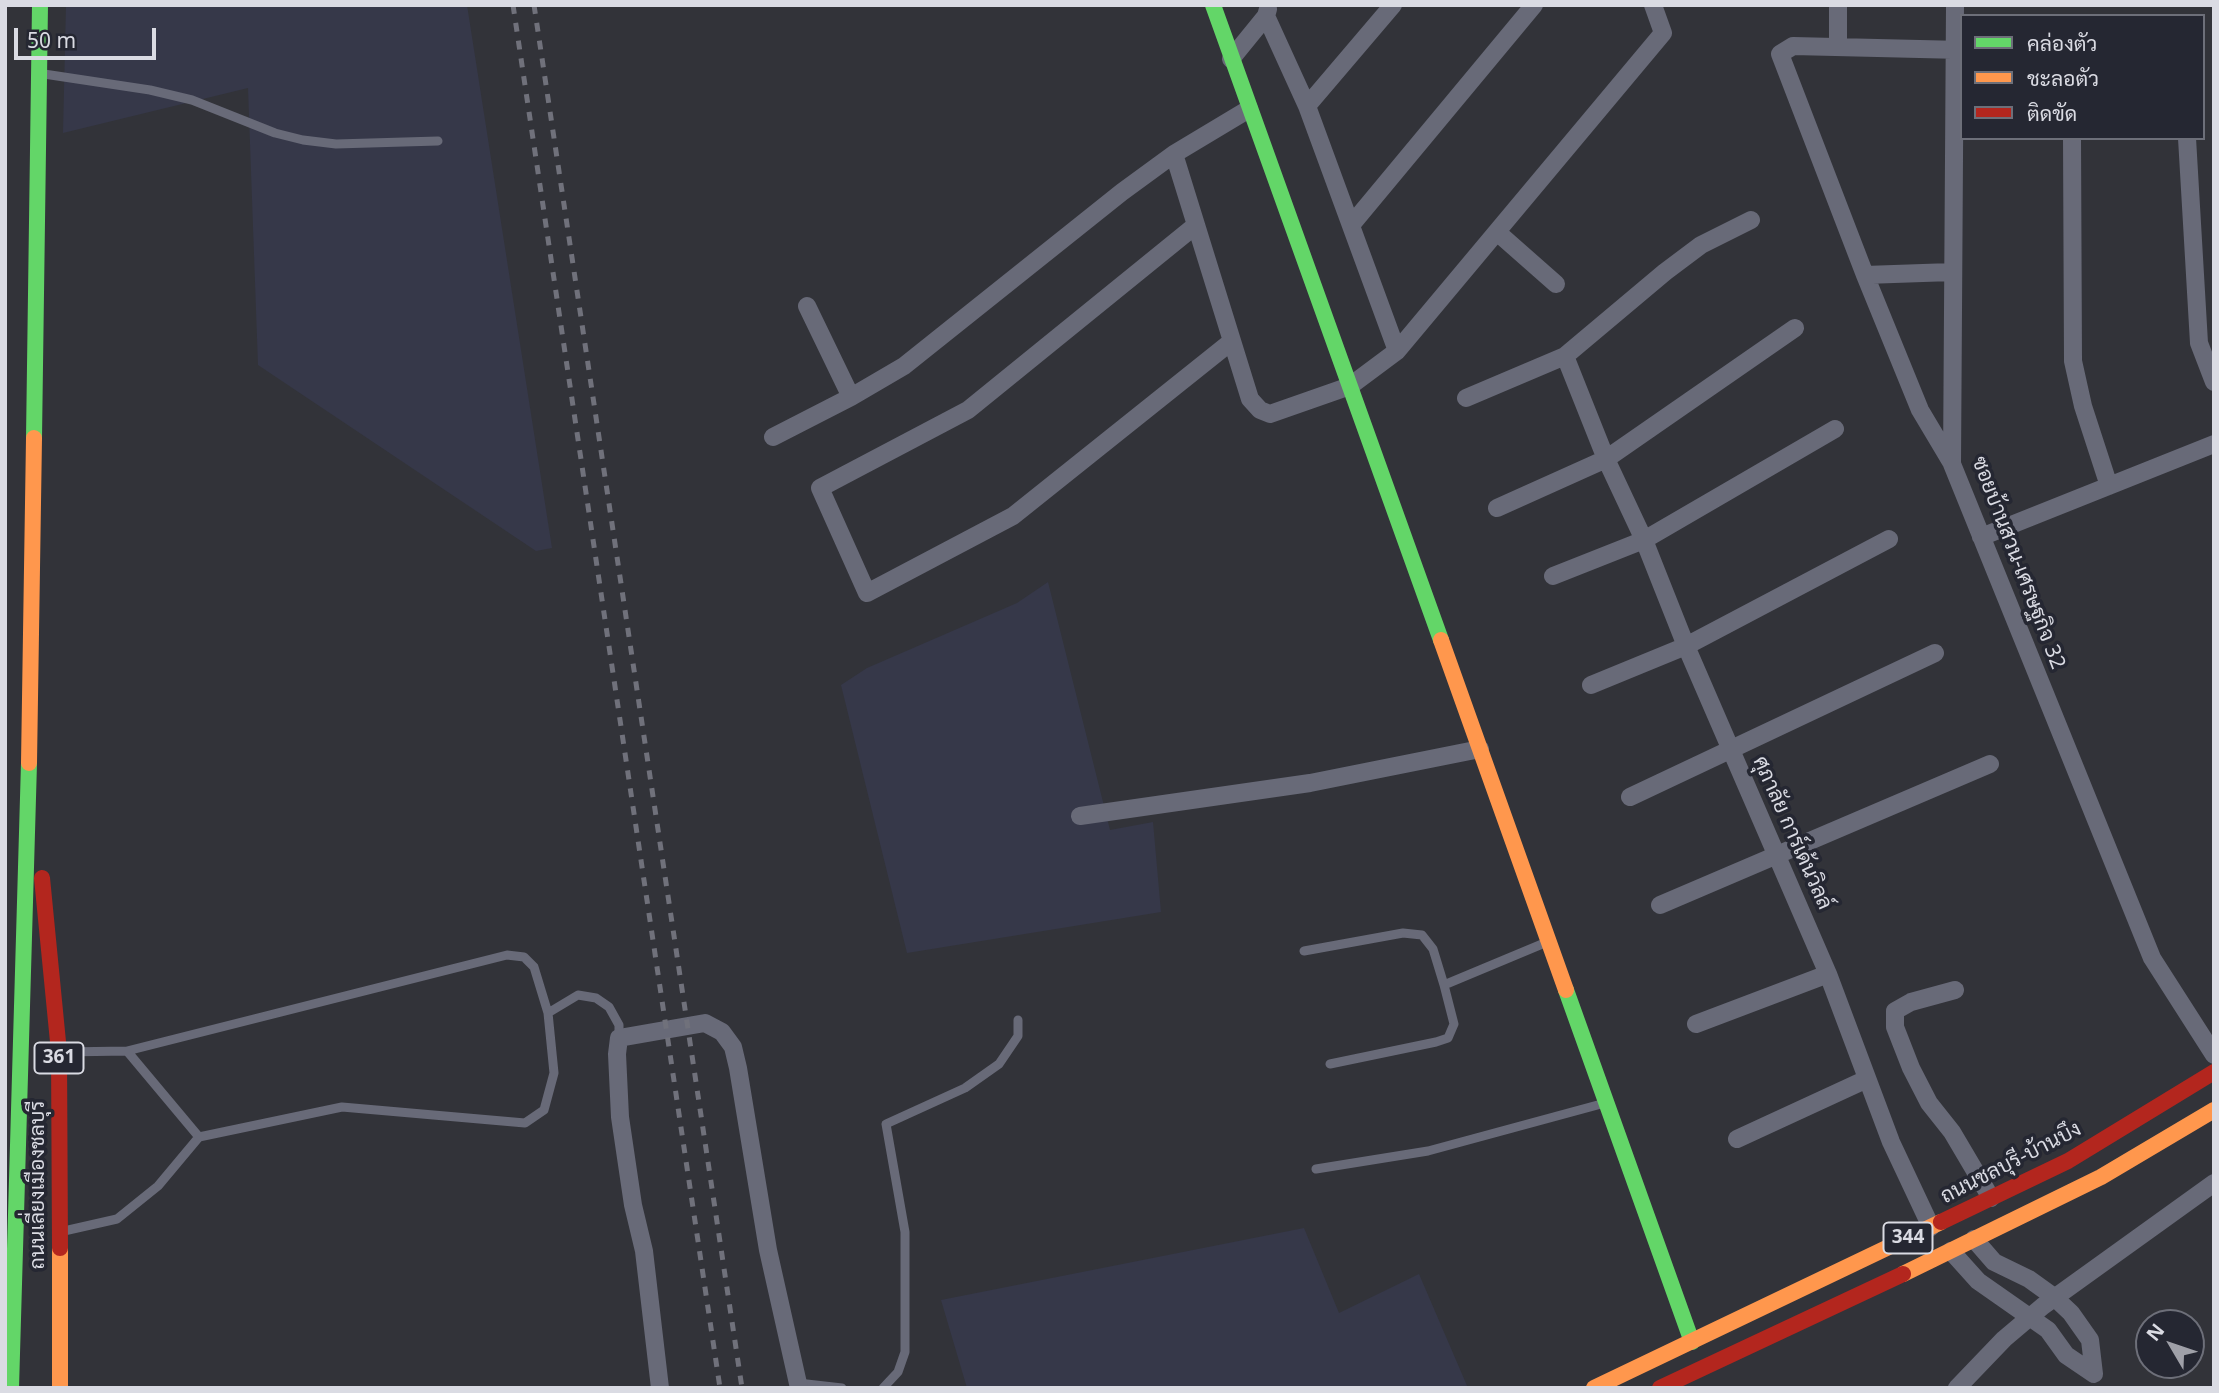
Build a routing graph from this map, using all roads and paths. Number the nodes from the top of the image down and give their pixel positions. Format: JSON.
{"nodes":[{"id":1,"x":40,"y":5,"type":"edge"},
{"id":2,"x":1213,"y":5,"type":"edge"},
{"id":3,"x":1392,"y":5,"type":"edge"},
{"id":4,"x":1534,"y":5,"type":"edge"},
{"id":5,"x":1653,"y":5,"type":"edge"},
{"id":6,"x":1838,"y":5,"type":"edge"},
{"id":7,"x":1955,"y":5,"type":"edge"},
{"id":8,"x":1267,"y":11,"type":"edge"},
{"id":9,"x":1838,"y":47,"type":"junction"},
{"id":10,"x":1958,"y":50,"type":"edge"},
{"id":11,"x":1231,"y":59,"type":"junction"},
{"id":12,"x":39,"y":74,"type":"junction"},
{"id":13,"x":1307,"y":106,"type":"junction"},
{"id":14,"x":1249,"y":109,"type":"junction"},
{"id":15,"x":2072,"y":140,"type":"edge"},
{"id":16,"x":2187,"y":140,"type":"edge"},
{"id":17,"x":438,"y":141,"type":"dead end"},
{"id":18,"x":1174,"y":154,"type":"junction"},
{"id":19,"x":1751,"y":220,"type":"dead end"},
{"id":20,"x":1352,"y":224,"type":"junction"},
{"id":21,"x":1196,"y":225,"type":"junction"},
{"id":22,"x":1497,"y":232,"type":"junction"},
{"id":23,"x":1952,"y":272,"type":"junction"},
{"id":24,"x":1865,"y":275,"type":"junction"},
{"id":25,"x":1556,"y":284,"type":"dead end"},
{"id":26,"x":807,"y":306,"type":"dead end"},
{"id":27,"x":1795,"y":328,"type":"dead end"},
{"id":28,"x":1232,"y":341,"type":"junction"},
{"id":29,"x":1397,"y":351,"type":"junction"},
{"id":30,"x":1564,"y":356,"type":"junction"},
{"id":31,"x":2214,"y":382,"type":"edge"},
{"id":32,"x":1350,"y":386,"type":"junction"},
{"id":33,"x":851,"y":397,"type":"junction"},
{"id":34,"x":1466,"y":398,"type":"dead end"},
{"id":35,"x":1835,"y":429,"type":"dead end"},
{"id":36,"x":773,"y":437,"type":"dead end"},
{"id":37,"x":2214,"y":444,"type":"edge"},
{"id":38,"x":1606,"y":459,"type":"junction"},
{"id":39,"x":1952,"y":464,"type":"junction"},
{"id":40,"x":2109,"y":486,"type":"junction"},
{"id":41,"x":1497,"y":508,"type":"dead end"},
{"id":42,"x":1982,"y":537,"type":"junction"},
{"id":43,"x":1889,"y":539,"type":"dead end"},
{"id":44,"x":1644,"y":540,"type":"junction"},
{"id":45,"x":1553,"y":576,"type":"dead end"},
{"id":46,"x":1686,"y":646,"type":"junction"},
{"id":47,"x":1935,"y":653,"type":"dead end"},
{"id":48,"x":1591,"y":685,"type":"dead end"},
{"id":49,"x":30,"y":730,"type":"junction"},
{"id":50,"x":1730,"y":748,"type":"junction"},
{"id":51,"x":1480,"y":749,"type":"junction"},
{"id":52,"x":1990,"y":764,"type":"dead end"},
{"id":53,"x":1630,"y":797,"type":"dead end"},
{"id":54,"x":1080,"y":816,"type":"dead end"},
{"id":55,"x":1778,"y":857,"type":"junction"},
{"id":56,"x":1660,"y":905,"type":"dead end"},
{"id":57,"x":1549,"y":941,"type":"junction"},
{"id":58,"x":1304,"y":951,"type":"dead end"},
{"id":59,"x":1828,"y":974,"type":"junction"},
{"id":60,"x":1444,"y":985,"type":"junction"},
{"id":61,"x":1955,"y":990,"type":"dead end"},
{"id":62,"x":548,"y":1013,"type":"junction"},
{"id":63,"x":1018,"y":1020,"type":"dead end"},
{"id":64,"x":1696,"y":1024,"type":"dead end"},
{"id":65,"x":619,"y":1038,"type":"junction"},
{"id":66,"x":127,"y":1051,"type":"junction"},
{"id":67,"x":58,"y":1052,"type":"junction"},
{"id":68,"x":2214,"y":1055,"type":"edge"},
{"id":69,"x":1330,"y":1063,"type":"dead end"},
{"id":70,"x":2214,"y":1072,"type":"edge"},
{"id":71,"x":1867,"y":1079,"type":"junction"},
{"id":72,"x":1606,"y":1102,"type":"junction"},
{"id":73,"x":2212,"y":1115,"type":"edge"},
{"id":74,"x":199,"y":1137,"type":"junction"},
{"id":75,"x":1737,"y":1139,"type":"dead end"},
{"id":76,"x":1317,"y":1170,"type":"dead end"},
{"id":77,"x":2214,"y":1183,"type":"edge"},
{"id":78,"x":1991,"y":1198,"type":"junction"},
{"id":79,"x":1931,"y":1227,"type":"junction"},
{"id":80,"x":59,"y":1233,"type":"junction"},
{"id":81,"x":1974,"y":1239,"type":"junction"},
{"id":82,"x":1951,"y":1251,"type":"junction"},
{"id":83,"x":2054,"y":1297,"type":"junction"},
{"id":84,"x":2030,"y":1316,"type":"junction"},
{"id":85,"x":1692,"y":1342,"type":"junction"},
{"id":86,"x":2094,"y":1381,"type":"edge"},
{"id":87,"x":798,"y":1385,"type":"edge"},
{"id":88,"x":11,"y":1388,"type":"edge"},
{"id":89,"x":60,"y":1388,"type":"edge"},
{"id":90,"x":660,"y":1388,"type":"edge"},
{"id":91,"x":842,"y":1388,"type":"edge"},
{"id":92,"x":883,"y":1388,"type":"edge"},
{"id":93,"x":1594,"y":1388,"type":"edge"},
{"id":94,"x":1660,"y":1388,"type":"edge"},
{"id":95,"x":1956,"y":1388,"type":"edge"}],
"edges":[{"from":1,"to":12,"type":"main road","name":"ถนนเลี่ยงเมืองชลบุรี","number":"361"},
{"from":2,"to":11,"type":"main road"},
{"from":3,"to":13,"type":"street"},
{"from":4,"to":20,"type":"street"},
{"from":5,"to":22,"type":"street"},
{"from":6,"to":9,"type":"street"},
{"from":7,"to":10,"type":"street","name":"ซอยบ้านสวน-เศรษฐกิจ 32"},
{"from":8,"to":11,"type":"street"},
{"from":8,"to":13,"type":"street"},
{"from":9,"to":10,"type":"street"},
{"from":9,"to":24,"type":"street"},
{"from":10,"to":23,"type":"street","name":"ซอยบ้านสวน-เศรษฐกิจ 32"},
{"from":11,"to":14,"type":"main road"},
{"from":12,"to":17,"type":"lane"},
{"from":12,"to":49,"type":"main road","name":"ถนนเลี่ยงเมืองชลบุรี","number":"361"},
{"from":13,"to":20,"type":"street"},
{"from":14,"to":18,"type":"street"},
{"from":14,"to":32,"type":"main road"},
{"from":15,"to":40,"type":"street"},
{"from":16,"to":31,"type":"street"},
{"from":18,"to":21,"type":"street"},
{"from":18,"to":33,"type":"street"},
{"from":19,"to":30,"type":"street"},
{"from":20,"to":29,"type":"street"},
{"from":21,"to":28,"type":"street"},
{"from":21,"to":28,"type":"street"},
{"from":22,"to":25,"type":"street"},
{"from":22,"to":29,"type":"street"},
{"from":23,"to":24,"type":"street"},
{"from":23,"to":39,"type":"street","name":"ซอยบ้านสวน-เศรษฐกิจ 32"},
{"from":24,"to":39,"type":"street"},
{"from":26,"to":33,"type":"street"},
{"from":27,"to":38,"type":"street"},
{"from":28,"to":32,"type":"street"},
{"from":29,"to":32,"type":"street"},
{"from":30,"to":34,"type":"street"},
{"from":30,"to":38,"type":"street","name":"ศุภาลัย การ์เด้นวิลล์"},
{"from":32,"to":51,"type":"main road"},
{"from":33,"to":36,"type":"street"},
{"from":35,"to":44,"type":"street"},
{"from":37,"to":40,"type":"street"},
{"from":38,"to":41,"type":"street"},
{"from":38,"to":44,"type":"street","name":"ศุภาลัย การ์เด้นวิลล์"},
{"from":39,"to":42,"type":"street","name":"ซอยบ้านสวน-เศรษฐกิจ 32"},
{"from":40,"to":42,"type":"street"},
{"from":42,"to":68,"type":"street","name":"ซอยบ้านสวน-เศรษฐกิจ 32"},
{"from":43,"to":46,"type":"street"},
{"from":44,"to":45,"type":"street"},
{"from":44,"to":46,"type":"street","name":"ศุภาลัย การ์เด้นวิลล์"},
{"from":46,"to":48,"type":"street"},
{"from":46,"to":50,"type":"street","name":"ศุภาลัย การ์เด้นวิลล์"},
{"from":47,"to":50,"type":"street"},
{"from":49,"to":67,"type":"main road","name":"ถนนเลี่ยงเมืองชลบุรี","number":"361"},
{"from":49,"to":88,"type":"main road","name":"ถนนเลี่ยงเมืองชลบุรี","number":"361"},
{"from":50,"to":53,"type":"street"},
{"from":50,"to":55,"type":"street","name":"ศุภาลัย การ์เด้นวิลล์"},
{"from":51,"to":54,"type":"street"},
{"from":51,"to":57,"type":"main road"},
{"from":52,"to":55,"type":"street"},
{"from":55,"to":56,"type":"street"},
{"from":55,"to":59,"type":"street","name":"ศุภาลัย การ์เด้นวิลล์"},
{"from":57,"to":60,"type":"lane"},
{"from":57,"to":72,"type":"main road"},
{"from":58,"to":60,"type":"lane"},
{"from":59,"to":64,"type":"street"},
{"from":59,"to":71,"type":"street","name":"ศุภาลัย การ์เด้นวิลล์"},
{"from":60,"to":69,"type":"lane"},
{"from":61,"to":78,"type":"street"},
{"from":62,"to":65,"type":"lane"},
{"from":62,"to":66,"type":"lane"},
{"from":62,"to":74,"type":"lane"},
{"from":63,"to":92,"type":"lane"},
{"from":65,"to":87,"type":"street"},
{"from":65,"to":90,"type":"street"},
{"from":66,"to":67,"type":"lane"},
{"from":66,"to":74,"type":"lane"},
{"from":67,"to":80,"type":"main road","name":"ถนนเลี่ยงเมืองชลบุรี","number":"361"},
{"from":70,"to":78,"type":"main road","name":"ถนนชลบุรี-บ้านบึง","number":"344"},
{"from":71,"to":75,"type":"street"},
{"from":71,"to":79,"type":"street","name":"ศุภาลัย การ์เด้นวิลล์"},
{"from":72,"to":76,"type":"lane"},
{"from":72,"to":85,"type":"main road"},
{"from":73,"to":81,"type":"main road","number":"344"},
{"from":74,"to":80,"type":"lane"},
{"from":77,"to":83,"type":"street"},
{"from":78,"to":79,"type":"main road","name":"ถนนชลบุรี-บ้านบึง","number":"344"},
{"from":79,"to":85,"type":"main road","name":"ถนนชลบุรี-บ้านบึง","number":"344"},
{"from":80,"to":89,"type":"main road","name":"ถนนเลี่ยงเมืองชลบุรี","number":"361"},
{"from":81,"to":82,"type":"main road","number":"344"},
{"from":81,"to":83,"type":"street"},
{"from":82,"to":84,"type":"street"},
{"from":82,"to":94,"type":"main road","number":"344"},
{"from":83,"to":84,"type":"street"},
{"from":83,"to":86,"type":"street"},
{"from":84,"to":86,"type":"street"},
{"from":84,"to":95,"type":"street"},
{"from":85,"to":93,"type":"main road","name":"ถนนชลบุรี-บ้านบึง","number":"344"},
{"from":87,"to":91,"type":"lane"}]}
